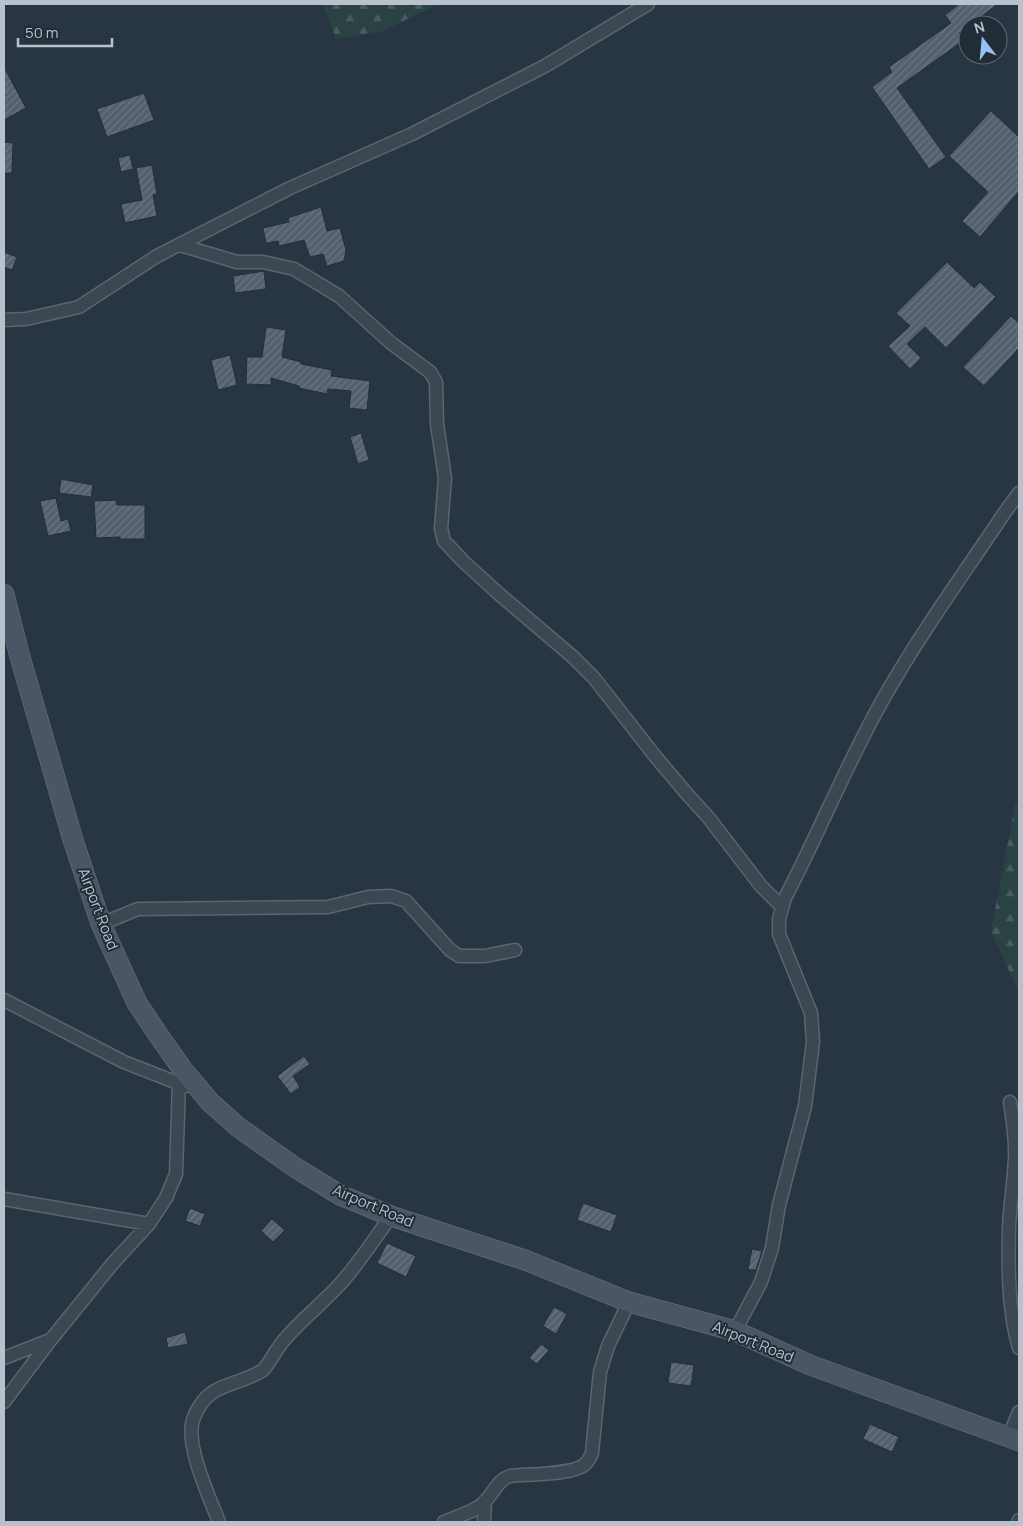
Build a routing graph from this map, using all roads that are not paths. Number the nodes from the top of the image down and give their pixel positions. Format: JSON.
{"nodes":[{"id":1,"x":648,"y":4,"type":"edge"},
{"id":2,"x":180,"y":245,"type":"junction"},
{"id":3,"x":4,"y":320,"type":"edge"},
{"id":4,"x":1019,"y":493,"type":"edge"},
{"id":5,"x":4,"y":594,"type":"edge"},
{"id":6,"x":782,"y":907,"type":"junction"},
{"id":7,"x":101,"y":924,"type":"junction"},
{"id":8,"x":515,"y":950,"type":"dead end"},
{"id":9,"x":4,"y":1000,"type":"edge"},
{"id":10,"x":179,"y":1082,"type":"junction"},
{"id":11,"x":210,"y":1102,"type":"junction"},
{"id":12,"x":1010,"y":1102,"type":"dead end"},
{"id":13,"x":4,"y":1199,"type":"edge"},
{"id":14,"x":391,"y":1216,"type":"junction"},
{"id":15,"x":149,"y":1224,"type":"junction"},
{"id":16,"x":629,"y":1302,"type":"junction"},
{"id":17,"x":735,"y":1331,"type":"junction"},
{"id":18,"x":50,"y":1340,"type":"junction"},
{"id":19,"x":1019,"y":1348,"type":"edge"},
{"id":20,"x":4,"y":1358,"type":"edge"},
{"id":21,"x":4,"y":1402,"type":"edge"},
{"id":22,"x":1019,"y":1412,"type":"edge"},
{"id":23,"x":1014,"y":1440,"type":"edge"},
{"id":24,"x":485,"y":1501,"type":"junction"},
{"id":25,"x":219,"y":1522,"type":"edge"},
{"id":26,"x":444,"y":1522,"type":"edge"},
{"id":27,"x":484,"y":1522,"type":"edge"}],
"edges":[{"from":1,"to":2,"type":"street"},
{"from":2,"to":3,"type":"street"},
{"from":2,"to":6,"type":"street"},
{"from":4,"to":6,"type":"street"},
{"from":5,"to":7,"type":"main road","name":"Airport Road"},
{"from":6,"to":17,"type":"street"},
{"from":7,"to":8,"type":"street"},
{"from":7,"to":11,"type":"main road","name":"Airport Road"},
{"from":9,"to":10,"type":"street"},
{"from":10,"to":11,"type":"street"},
{"from":10,"to":15,"type":"street"},
{"from":11,"to":14,"type":"main road","name":"Airport Road"},
{"from":12,"to":19,"type":"street"},
{"from":13,"to":15,"type":"street"},
{"from":14,"to":16,"type":"main road","name":"Airport Road"},
{"from":14,"to":25,"type":"street"},
{"from":15,"to":18,"type":"street"},
{"from":16,"to":17,"type":"main road","name":"Airport Road"},
{"from":16,"to":24,"type":"street"},
{"from":17,"to":23,"type":"main road","name":"Airport Road"},
{"from":18,"to":20,"type":"street"},
{"from":18,"to":21,"type":"street"},
{"from":22,"to":23,"type":"street"},
{"from":24,"to":26,"type":"street"},
{"from":24,"to":27,"type":"street"}]}
